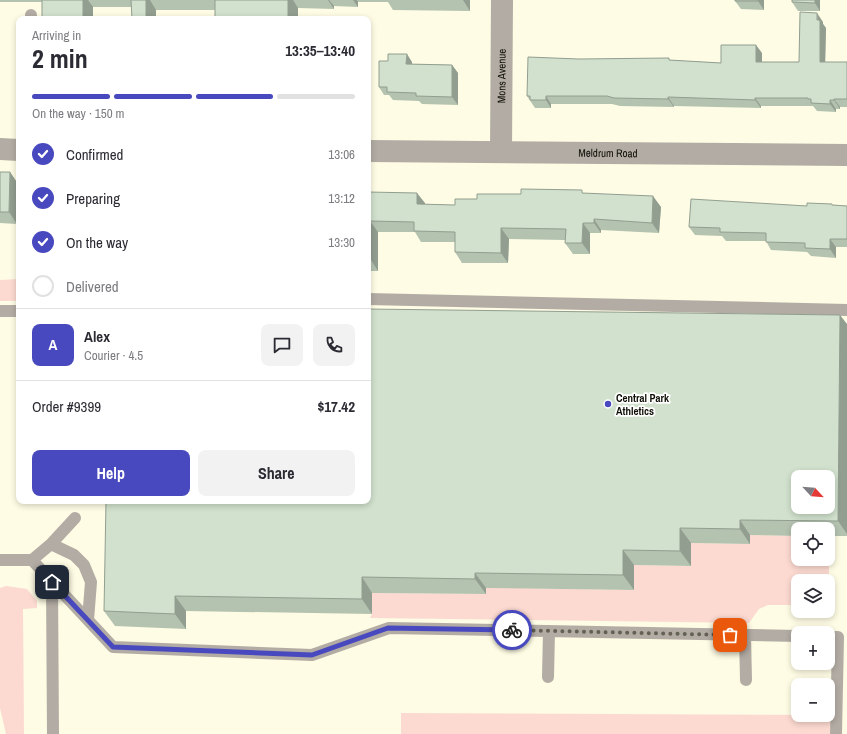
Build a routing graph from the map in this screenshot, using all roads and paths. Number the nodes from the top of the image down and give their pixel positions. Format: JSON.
{"nodes":[{"id":1,"x":502,"y":0,"type":"edge"},
{"id":2,"x":0,"y":149,"type":"edge"},
{"id":3,"x":16,"y":150,"type":"edge"},
{"id":4,"x":371,"y":151,"type":"edge"},
{"id":5,"x":501,"y":151,"type":"junction"},
{"id":6,"x":847,"y":155,"type":"edge"},
{"id":7,"x":371,"y":299,"type":"edge"},
{"id":8,"x":847,"y":310,"type":"edge"},
{"id":9,"x":0,"y":311,"type":"edge"},
{"id":10,"x":16,"y":311,"type":"edge"},
{"id":11,"x":75,"y":518,"type":"dead end"},
{"id":12,"x":51,"y":544,"type":"junction"},
{"id":13,"x":0,"y":560,"type":"edge"},
{"id":14,"x":32,"y":560,"type":"junction"},
{"id":15,"x":52,"y":582,"type":"junction"},
{"id":16,"x":88,"y":620,"type":"junction"},
{"id":17,"x":549,"y":631,"type":"junction"},
{"id":18,"x":745,"y":635,"type":"junction"},
{"id":19,"x":791,"y":636,"type":"edge"},
{"id":20,"x":838,"y":637,"type":"edge"},
{"id":21,"x":548,"y":677,"type":"dead end"},
{"id":22,"x":746,"y":680,"type":"dead end"},
{"id":23,"x":53,"y":734,"type":"edge"},
{"id":24,"x":836,"y":734,"type":"edge"}],
"edges":[{"from":1,"to":5,"type":"street","name":"Mons Avenue"},
{"from":2,"to":3,"type":"street"},
{"from":4,"to":5,"type":"street","name":"Meldrum Road"},
{"from":5,"to":6,"type":"street","name":"Meldrum Road"},
{"from":7,"to":8,"type":"lane"},
{"from":9,"to":10,"type":"lane"},
{"from":11,"to":12,"type":"lane"},
{"from":12,"to":14,"type":"lane"},
{"from":12,"to":16,"type":"lane"},
{"from":13,"to":14,"type":"lane"},
{"from":14,"to":15,"type":"lane"},
{"from":15,"to":16,"type":"lane"},
{"from":15,"to":23,"type":"lane"},
{"from":16,"to":17,"type":"lane"},
{"from":17,"to":18,"type":"lane"},
{"from":17,"to":21,"type":"lane"},
{"from":18,"to":19,"type":"lane"},
{"from":18,"to":22,"type":"lane"},
{"from":20,"to":24,"type":"lane"}]}
